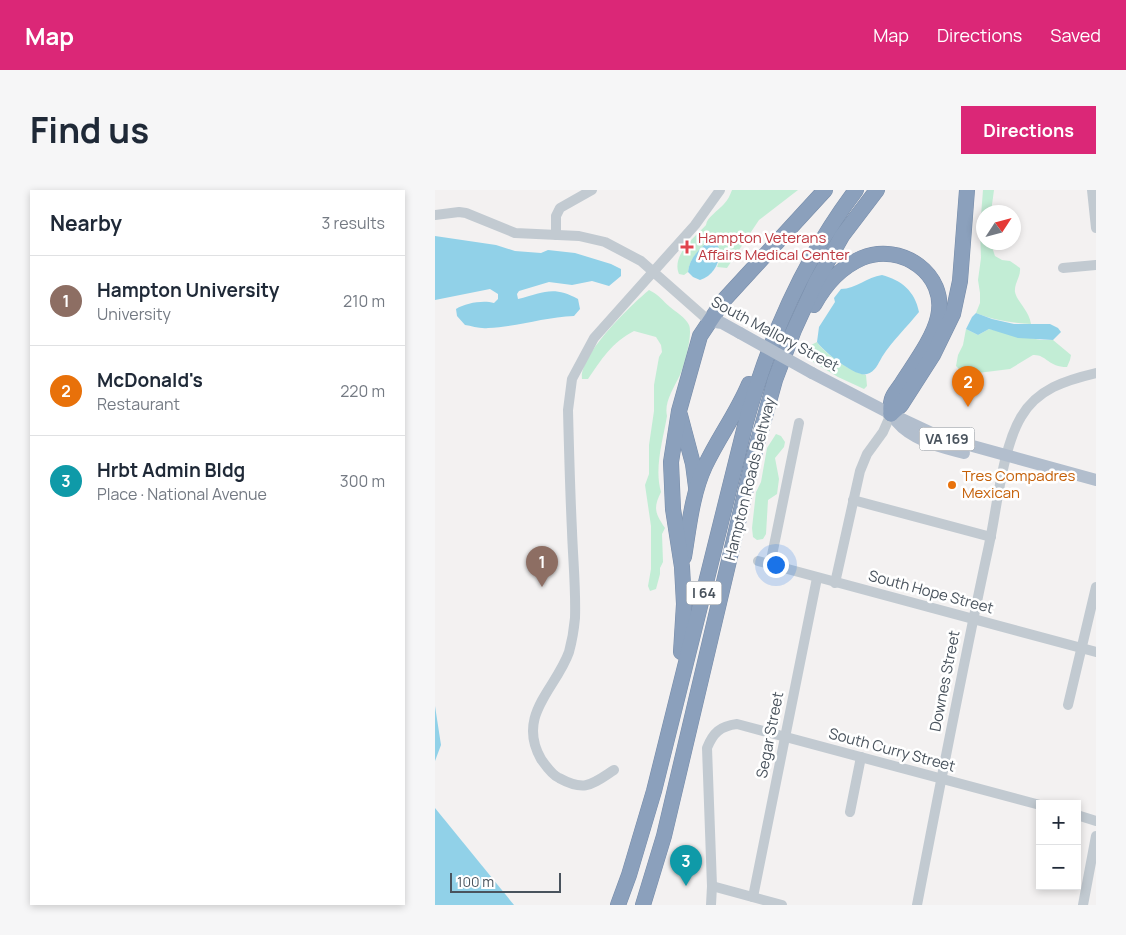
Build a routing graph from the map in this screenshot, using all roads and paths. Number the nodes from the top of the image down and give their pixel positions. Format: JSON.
{"nodes":[{"id":1,"x":592,"y":190,"type":"edge"},
{"id":2,"x":719,"y":190,"type":"edge"},
{"id":3,"x":825,"y":190,"type":"edge"},
{"id":4,"x":856,"y":190,"type":"edge"},
{"id":5,"x":877,"y":190,"type":"edge"},
{"id":6,"x":967,"y":190,"type":"edge"},
{"id":7,"x":1092,"y":190,"type":"edge"},
{"id":8,"x":435,"y":215,"type":"edge"},
{"id":9,"x":1096,"y":228,"type":"edge"},
{"id":10,"x":556,"y":235,"type":"junction"},
{"id":11,"x":1096,"y":265,"type":"edge"},
{"id":12,"x":1063,"y":268,"type":"dead end"},
{"id":13,"x":653,"y":271,"type":"junction"},
{"id":14,"x":798,"y":284,"type":"junction"},
{"id":15,"x":709,"y":321,"type":"junction"},
{"id":16,"x":1096,"y":373,"type":"edge"},
{"id":17,"x":679,"y":411,"type":"junction"},
{"id":18,"x":891,"y":414,"type":"junction"},
{"id":19,"x":799,"y":424,"type":"dead end"},
{"id":20,"x":757,"y":445,"type":"junction"},
{"id":21,"x":1006,"y":460,"type":"junction"},
{"id":22,"x":1096,"y":480,"type":"edge"},
{"id":23,"x":1096,"y":488,"type":"edge"},
{"id":24,"x":696,"y":492,"type":"junction"},
{"id":25,"x":853,"y":500,"type":"junction"},
{"id":26,"x":991,"y":537,"type":"junction"},
{"id":27,"x":757,"y":561,"type":"dead end"},
{"id":28,"x":770,"y":565,"type":"junction"},
{"id":29,"x":682,"y":567,"type":"junction"},
{"id":30,"x":817,"y":578,"type":"junction"},
{"id":31,"x":835,"y":582,"type":"junction"},
{"id":32,"x":1096,"y":587,"type":"edge"},
{"id":33,"x":973,"y":619,"type":"junction"},
{"id":34,"x":1081,"y":648,"type":"junction"},
{"id":35,"x":1096,"y":652,"type":"edge"},
{"id":36,"x":1068,"y":705,"type":"dead end"},
{"id":37,"x":673,"y":715,"type":"junction"},
{"id":38,"x":785,"y":737,"type":"junction"},
{"id":39,"x":861,"y":757,"type":"junction"},
{"id":40,"x":614,"y":770,"type":"dead end"},
{"id":41,"x":941,"y":779,"type":"junction"},
{"id":42,"x":1036,"y":804,"type":"edge"},
{"id":43,"x":850,"y":812,"type":"dead end"},
{"id":44,"x":1081,"y":817,"type":"edge"},
{"id":45,"x":1096,"y":820,"type":"edge"},
{"id":46,"x":1096,"y":836,"type":"edge"},
{"id":47,"x":712,"y":886,"type":"junction"},
{"id":48,"x":753,"y":897,"type":"junction"},
{"id":49,"x":618,"y":905,"type":"edge"},
{"id":50,"x":643,"y":905,"type":"edge"},
{"id":51,"x":711,"y":905,"type":"edge"},
{"id":52,"x":782,"y":905,"type":"edge"},
{"id":53,"x":917,"y":905,"type":"edge"},
{"id":54,"x":1083,"y":905,"type":"edge"}],
"edges":[{"from":1,"to":10,"type":"street"},
{"from":2,"to":13,"type":"street"},
{"from":3,"to":15,"type":"highway"},
{"from":4,"to":14,"type":"highway","name":"Hampton Roads Beltway","number":"I 64"},
{"from":5,"to":20,"type":"highway","name":"Hampton Roads Beltway","number":"I 64"},
{"from":6,"to":18,"type":"highway"},
{"from":7,"to":9,"type":"street"},
{"from":8,"to":10,"type":"street","name":"South Mallory Street"},
{"from":10,"to":13,"type":"street","name":"South Mallory Street"},
{"from":11,"to":12,"type":"street"},
{"from":13,"to":15,"type":"street","name":"South Mallory Street"},
{"from":13,"to":40,"type":"street"},
{"from":14,"to":24,"type":"highway"},
{"from":14,"to":37,"type":"highway","name":"Hampton Roads Beltway","number":"I 64"},
{"from":15,"to":17,"type":"highway"},
{"from":15,"to":18,"type":"main road","name":"South Mallory Street","number":"VA 169","bridge":true},
{"from":16,"to":21,"type":"street","name":"Downes Street"},
{"from":17,"to":24,"type":"highway"},
{"from":17,"to":29,"type":"highway"},
{"from":18,"to":20,"type":"highway"},
{"from":18,"to":21,"type":"main road","name":"South Mallory Street","number":"VA 169"},
{"from":18,"to":25,"type":"street"},
{"from":19,"to":28,"type":"street"},
{"from":20,"to":50,"type":"highway","name":"Hampton Roads Beltway","number":"I 64"},
{"from":21,"to":22,"type":"main road","name":"South Mallory Street","number":"VA 169"},
{"from":21,"to":23,"type":"main road","name":"South Mallory Street","number":"VA 169"},
{"from":21,"to":26,"type":"street","name":"Downes Street"},
{"from":24,"to":29,"type":"highway"},
{"from":25,"to":26,"type":"street"},
{"from":25,"to":31,"type":"street"},
{"from":26,"to":33,"type":"street","name":"Downes Street"},
{"from":27,"to":28,"type":"street","name":"South Hope Street"},
{"from":28,"to":30,"type":"street","name":"South Hope Street"},
{"from":29,"to":37,"type":"highway"},
{"from":30,"to":31,"type":"street","name":"South Hope Street"},
{"from":30,"to":38,"type":"street","name":"Segar Street"},
{"from":31,"to":33,"type":"street","name":"South Hope Street"},
{"from":32,"to":34,"type":"street"},
{"from":33,"to":34,"type":"street","name":"South Hope Street"},
{"from":33,"to":41,"type":"street","name":"Downes Street"},
{"from":34,"to":35,"type":"street","name":"South Hope Street"},
{"from":34,"to":36,"type":"street"},
{"from":37,"to":49,"type":"highway","name":"Hampton Roads Beltway","number":"I 64"},
{"from":38,"to":39,"type":"street","name":"South Curry Street"},
{"from":38,"to":47,"type":"street","name":"South Curry Street"},
{"from":38,"to":48,"type":"street","name":"Segar Street"},
{"from":39,"to":41,"type":"street","name":"South Curry Street"},
{"from":39,"to":43,"type":"street"},
{"from":41,"to":42,"type":"street","name":"South Curry Street"},
{"from":41,"to":53,"type":"street","name":"Downes Street"},
{"from":44,"to":45,"type":"street"},
{"from":46,"to":54,"type":"street"},
{"from":47,"to":48,"type":"street"},
{"from":47,"to":51,"type":"street"},
{"from":48,"to":52,"type":"street"}]}
